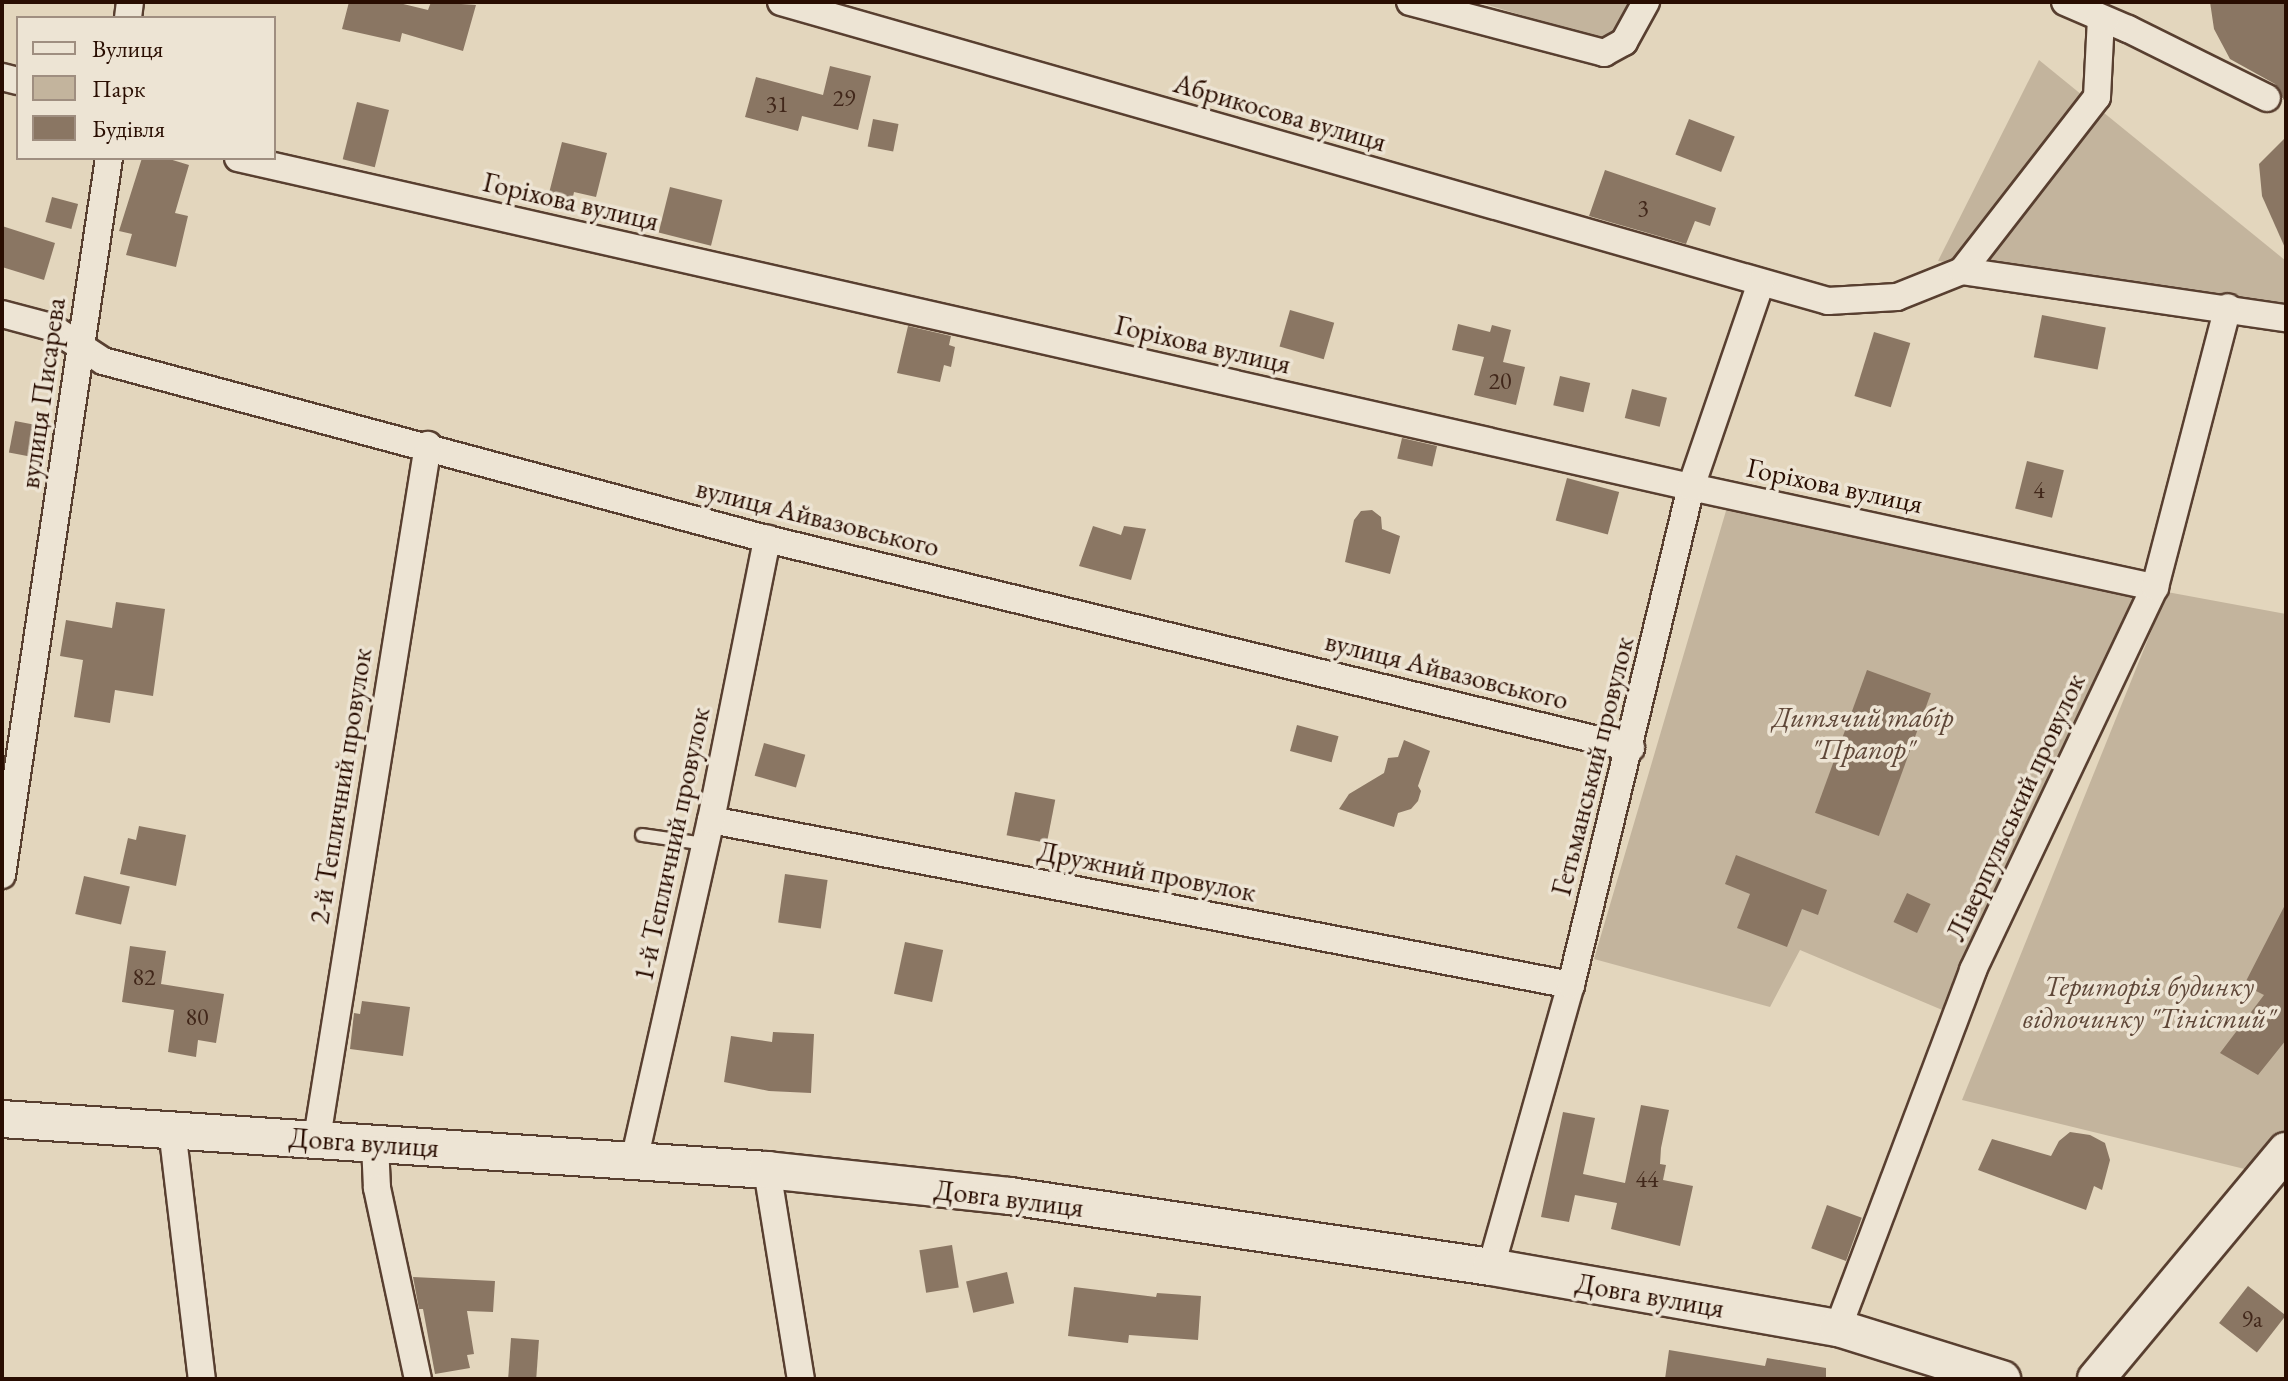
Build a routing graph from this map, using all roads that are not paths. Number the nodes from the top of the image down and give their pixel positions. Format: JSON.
{"nodes":[{"id":1,"x":781,"y":2,"type":"edge"},
{"id":2,"x":1410,"y":2,"type":"edge"},
{"id":3,"x":1646,"y":2,"type":"edge"},
{"id":4,"x":2065,"y":2,"type":"edge"},
{"id":5,"x":2101,"y":19,"type":"junction"},
{"id":6,"x":2267,"y":98,"type":"dead end"},
{"id":7,"x":109,"y":160,"type":"edge"},
{"id":8,"x":247,"y":160,"type":"edge"},
{"id":9,"x":1962,"y":271,"type":"junction"},
{"id":10,"x":1761,"y":283,"type":"junction"},
{"id":11,"x":2228,"y":307,"type":"junction"},
{"id":12,"x":2,"y":314,"type":"edge"},
{"id":13,"x":2286,"y":318,"type":"edge"},
{"id":14,"x":81,"y":347,"type":"junction"},
{"id":15,"x":428,"y":445,"type":"junction"},
{"id":16,"x":1691,"y":487,"type":"junction"},
{"id":17,"x":767,"y":539,"type":"junction"},
{"id":18,"x":2155,"y":587,"type":"junction"},
{"id":19,"x":1631,"y":748,"type":"junction"},
{"id":20,"x":708,"y":832,"type":"junction"},
{"id":21,"x":642,"y":835,"type":"dead end"},
{"id":22,"x":2,"y":875,"type":"edge"},
{"id":23,"x":1571,"y":985,"type":"junction"},
{"id":24,"x":2,"y":1119,"type":"edge"},
{"id":25,"x":172,"y":1129,"type":"junction"},
{"id":26,"x":317,"y":1138,"type":"junction"},
{"id":27,"x":375,"y":1144,"type":"junction"},
{"id":28,"x":2286,"y":1151,"type":"edge"},
{"id":29,"x":634,"y":1161,"type":"junction"},
{"id":30,"x":767,"y":1170,"type":"junction"},
{"id":31,"x":1491,"y":1267,"type":"junction"},
{"id":32,"x":1838,"y":1328,"type":"junction"},
{"id":33,"x":202,"y":1379,"type":"edge"},
{"id":34,"x":418,"y":1379,"type":"edge"},
{"id":35,"x":801,"y":1379,"type":"edge"},
{"id":36,"x":2002,"y":1379,"type":"edge"},
{"id":37,"x":2096,"y":1379,"type":"edge"}],
"edges":[{"from":1,"to":10,"type":"street","name":"Абрикосова вулиця"},
{"from":2,"to":3,"type":"street"},
{"from":4,"to":5,"type":"street"},
{"from":5,"to":6,"type":"street"},
{"from":5,"to":9,"type":"street"},
{"from":7,"to":14,"type":"street","name":"вулиця Писарева"},
{"from":8,"to":16,"type":"street","name":"Горіхова вулиця"},
{"from":9,"to":10,"type":"street","name":"Абрикосова вулиця"},
{"from":9,"to":11,"type":"street"},
{"from":10,"to":16,"type":"street","name":"Гетьманський провулок"},
{"from":11,"to":13,"type":"street"},
{"from":11,"to":18,"type":"street","name":"Ліверпульський провулок"},
{"from":12,"to":14,"type":"street","name":"вулиця Айвазовського"},
{"from":14,"to":15,"type":"street","name":"вулиця Айвазовського"},
{"from":14,"to":22,"type":"street","name":"вулиця Писарева"},
{"from":15,"to":17,"type":"street","name":"вулиця Айвазовського"},
{"from":15,"to":26,"type":"street","name":"2-й Тепличний провулок"},
{"from":16,"to":18,"type":"street","name":"Горіхова вулиця"},
{"from":16,"to":19,"type":"street","name":"Гетьманський провулок"},
{"from":17,"to":19,"type":"street","name":"вулиця Айвазовського"},
{"from":17,"to":20,"type":"street","name":"1-й Тепличний провулок"},
{"from":18,"to":32,"type":"street","name":"Ліверпульський провулок"},
{"from":19,"to":23,"type":"street","name":"Гетьманський провулок"},
{"from":20,"to":21,"type":"lane"},
{"from":20,"to":23,"type":"street","name":"Дружний провулок"},
{"from":20,"to":29,"type":"street","name":"1-й Тепличний провулок"},
{"from":23,"to":31,"type":"street","name":"Гетьманський провулок"},
{"from":24,"to":25,"type":"street","name":"Довга вулиця"},
{"from":25,"to":26,"type":"street","name":"Довга вулиця"},
{"from":25,"to":33,"type":"street"},
{"from":26,"to":27,"type":"street","name":"Довга вулиця"},
{"from":27,"to":29,"type":"street","name":"Довга вулиця"},
{"from":27,"to":34,"type":"street"},
{"from":28,"to":37,"type":"street"},
{"from":29,"to":30,"type":"street","name":"Довга вулиця"},
{"from":30,"to":31,"type":"street","name":"Довга вулиця"},
{"from":30,"to":35,"type":"street"},
{"from":31,"to":32,"type":"street","name":"Довга вулиця"},
{"from":32,"to":36,"type":"street","name":"Довга вулиця"}]}
